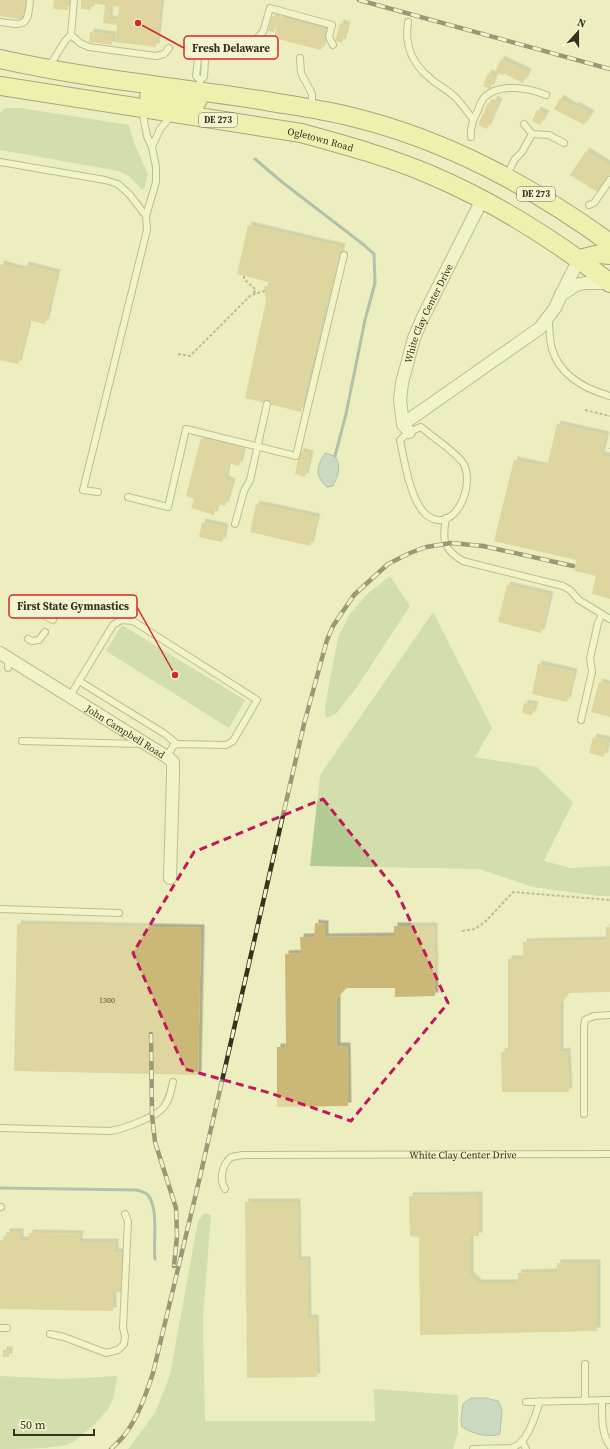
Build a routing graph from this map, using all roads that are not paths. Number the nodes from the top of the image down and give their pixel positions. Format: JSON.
{"nodes":[{"id":1,"x":30,"y":0,"type":"edge"},
{"id":2,"x":74,"y":0,"type":"edge"},
{"id":3,"x":0,"y":22,"type":"edge"},
{"id":4,"x":408,"y":22,"type":"dead end"},
{"id":5,"x":71,"y":35,"type":"junction"},
{"id":6,"x":333,"y":45,"type":"dead end"},
{"id":7,"x":169,"y":48,"type":"dead end"},
{"id":8,"x":255,"y":51,"type":"dead end"},
{"id":9,"x":201,"y":53,"type":"dead end"},
{"id":10,"x":300,"y":58,"type":"dead end"},
{"id":11,"x":0,"y":60,"type":"edge"},
{"id":12,"x":47,"y":69,"type":"junction"},
{"id":13,"x":0,"y":74,"type":"edge"},
{"id":14,"x":122,"y":80,"type":"junction"},
{"id":15,"x":0,"y":86,"type":"edge"},
{"id":16,"x":200,"y":86,"type":"junction"},
{"id":17,"x":546,"y":95,"type":"dead end"},
{"id":18,"x":84,"y":100,"type":"junction"},
{"id":19,"x":142,"y":109,"type":"junction"},
{"id":20,"x":312,"y":109,"type":"junction"},
{"id":21,"x":174,"y":113,"type":"junction"},
{"id":22,"x":473,"y":119,"type":"junction"},
{"id":23,"x":524,"y":124,"type":"dead end"},
{"id":24,"x":532,"y":134,"type":"junction"},
{"id":25,"x":471,"y":137,"type":"dead end"},
{"id":26,"x":424,"y":139,"type":"junction"},
{"id":27,"x":564,"y":143,"type":"dead end"},
{"id":28,"x":152,"y":147,"type":"junction"},
{"id":29,"x":0,"y":162,"type":"edge"},
{"id":30,"x":510,"y":169,"type":"junction"},
{"id":31,"x":610,"y":180,"type":"edge"},
{"id":32,"x":482,"y":200,"type":"junction"},
{"id":33,"x":589,"y":205,"type":"dead end"},
{"id":34,"x":146,"y":216,"type":"junction"},
{"id":35,"x":610,"y":233,"type":"edge"},
{"id":36,"x":610,"y":243,"type":"edge"},
{"id":37,"x":344,"y":255,"type":"dead end"},
{"id":38,"x":610,"y":255,"type":"edge"},
{"id":39,"x":579,"y":259,"type":"junction"},
{"id":40,"x":610,"y":283,"type":"edge"},
{"id":41,"x":561,"y":294,"type":"junction"},
{"id":42,"x":548,"y":318,"type":"junction"},
{"id":43,"x":610,"y":396,"type":"edge"},
{"id":44,"x":267,"y":404,"type":"dead end"},
{"id":45,"x":406,"y":428,"type":"junction"},
{"id":46,"x":258,"y":446,"type":"junction"},
{"id":47,"x":98,"y":492,"type":"dead end"},
{"id":48,"x":128,"y":498,"type":"dead end"},
{"id":49,"x":446,"y":518,"type":"junction"},
{"id":50,"x":235,"y":524,"type":"dead end"},
{"id":51,"x":602,"y":614,"type":"junction"},
{"id":52,"x":43,"y":615,"type":"dead end"},
{"id":53,"x":610,"y":619,"type":"edge"},
{"id":54,"x":53,"y":620,"type":"dead end"},
{"id":55,"x":45,"y":632,"type":"dead end"},
{"id":56,"x":28,"y":639,"type":"dead end"},
{"id":57,"x":5,"y":660,"type":"edge"},
{"id":58,"x":79,"y":681,"type":"junction"},
{"id":59,"x":70,"y":696,"type":"junction"},
{"id":60,"x":581,"y":720,"type":"dead end"},
{"id":61,"x":22,"y":741,"type":"dead end"},
{"id":62,"x":147,"y":744,"type":"junction"},
{"id":63,"x":177,"y":744,"type":"junction"},
{"id":64,"x":167,"y":757,"type":"junction"},
{"id":65,"x":170,"y":878,"type":"dead end"},
{"id":66,"x":0,"y":909,"type":"edge"},
{"id":67,"x":120,"y":913,"type":"dead end"},
{"id":68,"x":610,"y":1015,"type":"edge"},
{"id":69,"x":173,"y":1082,"type":"dead end"},
{"id":70,"x":584,"y":1114,"type":"dead end"},
{"id":71,"x":0,"y":1128,"type":"edge"},
{"id":72,"x":610,"y":1154,"type":"edge"},
{"id":73,"x":225,"y":1188,"type":"dead end"},
{"id":74,"x":125,"y":1214,"type":"dead end"},
{"id":75,"x":0,"y":1328,"type":"edge"},
{"id":76,"x":7,"y":1328,"type":"dead end"},
{"id":77,"x":50,"y":1334,"type":"dead end"},
{"id":78,"x":585,"y":1364,"type":"dead end"},
{"id":79,"x":602,"y":1400,"type":"junction"},
{"id":80,"x":610,"y":1400,"type":"edge"},
{"id":81,"x":585,"y":1401,"type":"junction"},
{"id":82,"x":526,"y":1402,"type":"dead end"},
{"id":83,"x":540,"y":1402,"type":"junction"},
{"id":84,"x":522,"y":1441,"type":"junction"},
{"id":85,"x":610,"y":1446,"type":"edge"},
{"id":86,"x":473,"y":1449,"type":"edge"},
{"id":87,"x":526,"y":1449,"type":"edge"}],
"edges":[{"from":1,"to":3,"type":"lane"},
{"from":2,"to":5,"type":"lane"},
{"from":4,"to":22,"type":"lane"},
{"from":5,"to":7,"type":"lane"},
{"from":5,"to":12,"type":"lane"},
{"from":6,"to":8,"type":"lane"},
{"from":9,"to":16,"type":"lane"},
{"from":10,"to":20,"type":"lane"},
{"from":11,"to":12,"type":"main road","number":"DE 273"},
{"from":12,"to":14,"type":"main road","number":"DE 273"},
{"from":13,"to":14,"type":"main road"},
{"from":14,"to":16,"type":"main road","number":"DE 273"},
{"from":15,"to":18,"type":"main road","name":"Ogletown Road","number":"DE 273"},
{"from":16,"to":18,"type":"main road"},
{"from":16,"to":20,"type":"main road","number":"DE 273"},
{"from":17,"to":22,"type":"lane"},
{"from":18,"to":19,"type":"main road","name":"Ogletown Road","number":"DE 273"},
{"from":19,"to":21,"type":"main road","name":"Ogletown Road","number":"DE 273"},
{"from":19,"to":28,"type":"lane"},
{"from":20,"to":26,"type":"main road","number":"DE 273"},
{"from":21,"to":28,"type":"lane"},
{"from":21,"to":32,"type":"main road","name":"Ogletown Road","number":"DE 273"},
{"from":22,"to":25,"type":"lane"},
{"from":23,"to":24,"type":"lane"},
{"from":24,"to":27,"type":"lane"},
{"from":24,"to":30,"type":"lane"},
{"from":26,"to":30,"type":"main road"},
{"from":26,"to":36,"type":"main road","number":"DE 273"},
{"from":28,"to":34,"type":"lane"},
{"from":29,"to":34,"type":"lane"},
{"from":30,"to":35,"type":"main road"},
{"from":31,"to":33,"type":"lane"},
{"from":32,"to":39,"type":"main road","name":"Ogletown Road","number":"DE 273"},
{"from":32,"to":45,"type":"street","name":"White Clay Center Drive"},
{"from":34,"to":47,"type":"lane"},
{"from":37,"to":46,"type":"lane"},
{"from":38,"to":39,"type":"main road"},
{"from":39,"to":40,"type":"main road","name":"Ogletown Road","number":"DE 273"},
{"from":39,"to":41,"type":"street"},
{"from":40,"to":41,"type":"street"},
{"from":41,"to":42,"type":"street"},
{"from":42,"to":43,"type":"lane"},
{"from":42,"to":45,"type":"street"},
{"from":44,"to":46,"type":"lane"},
{"from":45,"to":49,"type":"lane"},
{"from":45,"to":49,"type":"lane"},
{"from":46,"to":48,"type":"lane"},
{"from":46,"to":50,"type":"lane"},
{"from":49,"to":51,"type":"lane"},
{"from":51,"to":53,"type":"lane"},
{"from":51,"to":60,"type":"lane"},
{"from":52,"to":54,"type":"lane"},
{"from":55,"to":56,"type":"lane"},
{"from":57,"to":59,"type":"street","name":"John Campbell Road"},
{"from":58,"to":59,"type":"lane"},
{"from":58,"to":63,"type":"lane"},
{"from":58,"to":63,"type":"lane"},
{"from":59,"to":62,"type":"street","name":"John Campbell Road"},
{"from":61,"to":62,"type":"lane"},
{"from":62,"to":64,"type":"street","name":"John Campbell Road"},
{"from":63,"to":64,"type":"lane"},
{"from":64,"to":65,"type":"street","name":"John Campbell Road"},
{"from":66,"to":67,"type":"lane"},
{"from":68,"to":70,"type":"lane"},
{"from":69,"to":71,"type":"lane"},
{"from":72,"to":73,"type":"lane","name":"White Clay Center Drive"},
{"from":74,"to":77,"type":"lane"},
{"from":75,"to":76,"type":"lane"},
{"from":78,"to":81,"type":"lane"},
{"from":79,"to":80,"type":"lane"},
{"from":79,"to":81,"type":"lane"},
{"from":79,"to":85,"type":"lane"},
{"from":81,"to":83,"type":"lane"},
{"from":82,"to":83,"type":"lane"},
{"from":83,"to":84,"type":"lane"},
{"from":84,"to":86,"type":"lane"},
{"from":84,"to":87,"type":"lane"}]}
